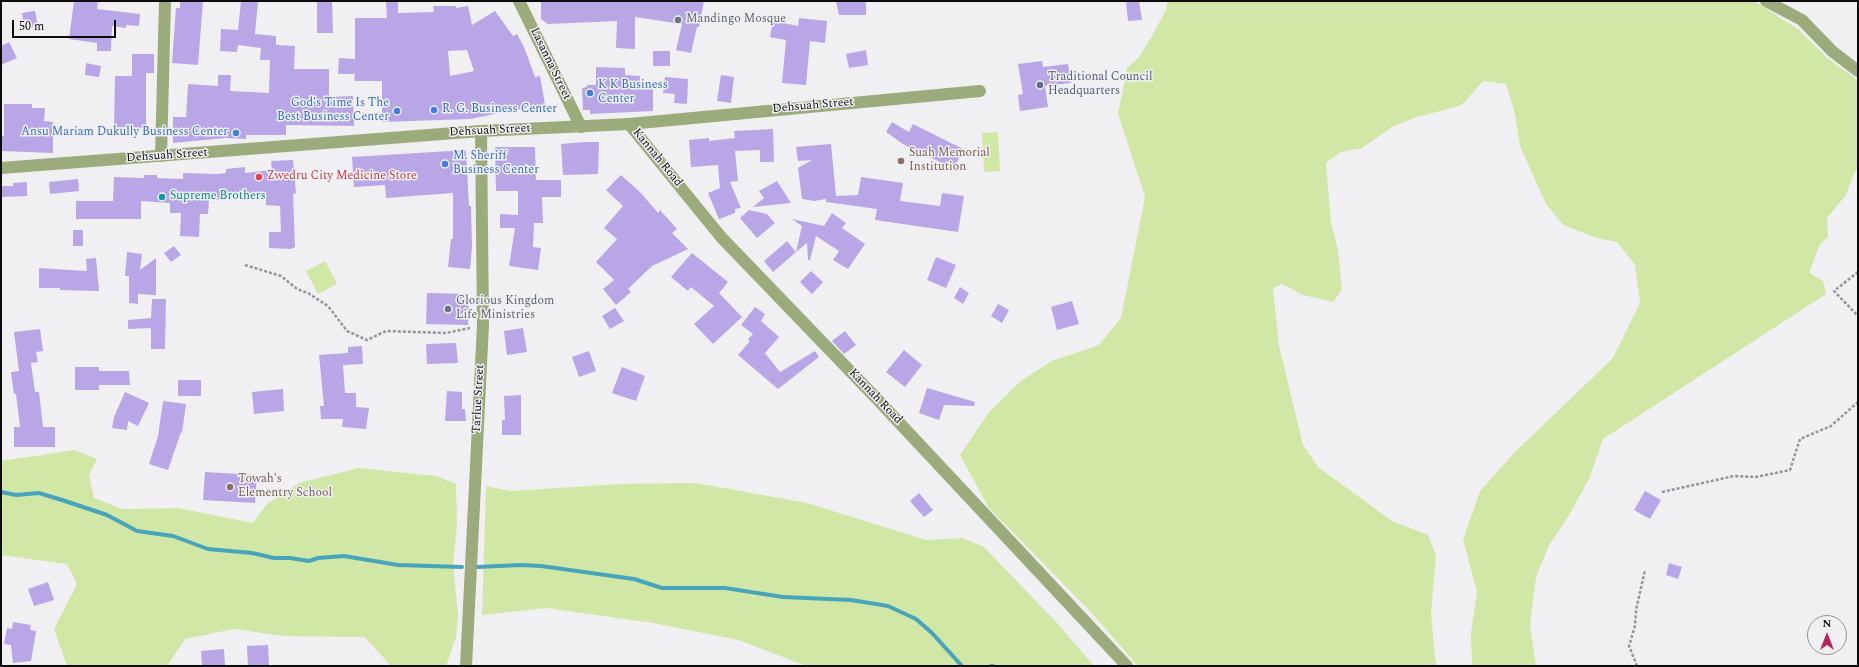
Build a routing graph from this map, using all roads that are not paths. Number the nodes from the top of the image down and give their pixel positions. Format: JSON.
{"nodes":[{"id":1,"x":165,"y":1,"type":"edge"},
{"id":2,"x":519,"y":1,"type":"edge"},
{"id":3,"x":1766,"y":1,"type":"edge"},
{"id":4,"x":1858,"y":71,"type":"edge"},
{"id":5,"x":980,"y":91,"type":"dead end"},
{"id":6,"x":629,"y":124,"type":"junction"},
{"id":7,"x":581,"y":127,"type":"junction"},
{"id":8,"x":481,"y":131,"type":"junction"},
{"id":9,"x":161,"y":156,"type":"junction"},
{"id":10,"x":1,"y":168,"type":"edge"},
{"id":11,"x":466,"y":666,"type":"edge"},
{"id":12,"x":1127,"y":666,"type":"edge"}],
"edges":[{"from":1,"to":9,"type":"street"},
{"from":2,"to":7,"type":"street","name":"Lasanna Street"},
{"from":3,"to":4,"type":"street"},
{"from":5,"to":6,"type":"street","name":"Dehsuah Street"},
{"from":6,"to":7,"type":"street","name":"Dehsuah Street"},
{"from":6,"to":12,"type":"street","name":"Kannah Road"},
{"from":7,"to":8,"type":"street","name":"Dehsuah Street"},
{"from":8,"to":9,"type":"street","name":"Dehsuah Street"},
{"from":8,"to":11,"type":"street","name":"Tarlue Street"},
{"from":9,"to":10,"type":"street","name":"Dehsuah Street"}]}
